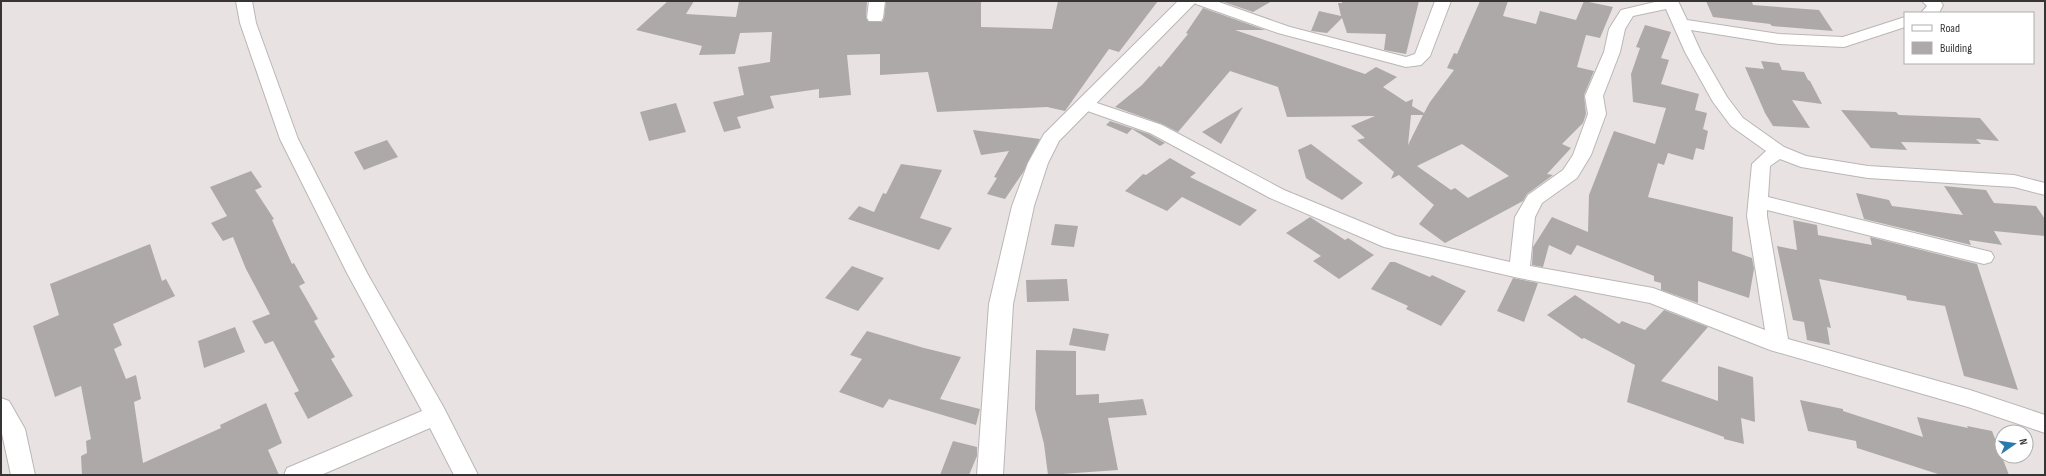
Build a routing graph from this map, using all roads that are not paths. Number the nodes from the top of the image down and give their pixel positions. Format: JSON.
{"nodes":[{"id":1,"x":244,"y":1,"type":"edge"},
{"id":2,"x":877,"y":1,"type":"edge"},
{"id":3,"x":1190,"y":1,"type":"edge"},
{"id":4,"x":1443,"y":1,"type":"edge"},
{"id":5,"x":1930,"y":1,"type":"edge"},
{"id":6,"x":1670,"y":2,"type":"edge"},
{"id":7,"x":1931,"y":12,"type":"edge"},
{"id":8,"x":875,"y":18,"type":"dead end"},
{"id":9,"x":1904,"y":22,"type":"edge"},
{"id":10,"x":1681,"y":24,"type":"junction"},
{"id":11,"x":1085,"y":104,"type":"junction"},
{"id":12,"x":1778,"y":151,"type":"junction"},
{"id":13,"x":2045,"y":189,"type":"edge"},
{"id":14,"x":1757,"y":201,"type":"junction"},
{"id":15,"x":1984,"y":257,"type":"dead end"},
{"id":16,"x":1519,"y":271,"type":"junction"},
{"id":17,"x":1778,"y":344,"type":"junction"},
{"id":18,"x":1,"y":407,"type":"edge"},
{"id":19,"x":436,"y":415,"type":"junction"},
{"id":20,"x":2045,"y":424,"type":"edge"},
{"id":21,"x":23,"y":475,"type":"edge"},
{"id":22,"x":296,"y":475,"type":"edge"},
{"id":23,"x":466,"y":475,"type":"edge"},
{"id":24,"x":990,"y":475,"type":"edge"}],
"edges":[{"from":1,"to":19,"type":"street"},
{"from":2,"to":8,"type":"street"},
{"from":3,"to":4,"type":"street"},
{"from":3,"to":11,"type":"street"},
{"from":5,"to":7,"type":"street"},
{"from":6,"to":10,"type":"street"},
{"from":6,"to":16,"type":"street"},
{"from":9,"to":10,"type":"street"},
{"from":10,"to":12,"type":"street"},
{"from":11,"to":16,"type":"street"},
{"from":11,"to":24,"type":"street"},
{"from":12,"to":13,"type":"street"},
{"from":12,"to":14,"type":"street"},
{"from":14,"to":15,"type":"street"},
{"from":14,"to":17,"type":"street"},
{"from":16,"to":17,"type":"street"},
{"from":17,"to":20,"type":"street"},
{"from":18,"to":21,"type":"street"},
{"from":19,"to":22,"type":"street"},
{"from":19,"to":23,"type":"street"}]}
